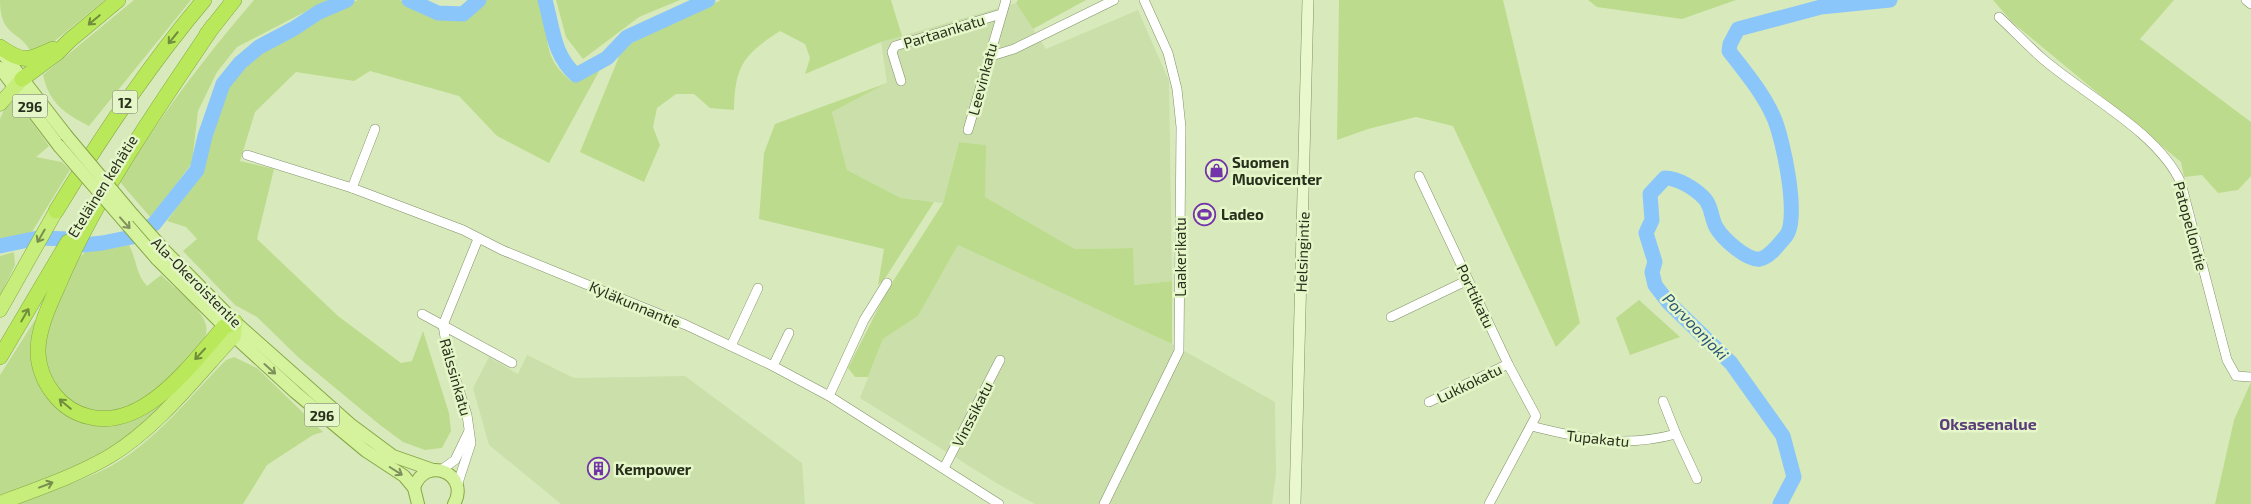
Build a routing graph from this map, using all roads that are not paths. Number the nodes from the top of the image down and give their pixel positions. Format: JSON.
{"nodes":[{"id":1,"x":118,"y":0,"type":"edge"},
{"id":2,"x":204,"y":0,"type":"edge"},
{"id":3,"x":234,"y":0,"type":"edge"},
{"id":4,"x":1006,"y":0,"type":"edge"},
{"id":5,"x":1114,"y":0,"type":"edge"},
{"id":6,"x":1144,"y":0,"type":"edge"},
{"id":7,"x":1308,"y":0,"type":"edge"},
{"id":8,"x":2246,"y":0,"type":"edge"},
{"id":9,"x":2251,"y":4,"type":"edge"},
{"id":10,"x":1001,"y":14,"type":"junction"},
{"id":11,"x":1999,"y":17,"type":"dead end"},
{"id":12,"x":70,"y":40,"type":"junction"},
{"id":13,"x":0,"y":48,"type":"edge"},
{"id":14,"x":988,"y":57,"type":"junction"},
{"id":15,"x":0,"y":68,"type":"edge"},
{"id":16,"x":901,"y":81,"type":"dead end"},
{"id":17,"x":18,"y":82,"type":"junction"},
{"id":18,"x":0,"y":104,"type":"edge"},
{"id":19,"x":375,"y":129,"type":"dead end"},
{"id":20,"x":968,"y":130,"type":"dead end"},
{"id":21,"x":248,"y":155,"type":"dead end"},
{"id":22,"x":1418,"y":176,"type":"dead end"},
{"id":23,"x":352,"y":188,"type":"junction"},
{"id":24,"x":56,"y":210,"type":"joint"},
{"id":25,"x":478,"y":239,"type":"junction"},
{"id":26,"x":61,"y":265,"type":"junction"},
{"id":27,"x":1468,"y":280,"type":"junction"},
{"id":28,"x":887,"y":283,"type":"dead end"},
{"id":29,"x":758,"y":288,"type":"dead end"},
{"id":30,"x":0,"y":310,"type":"edge"},
{"id":31,"x":422,"y":314,"type":"dead end"},
{"id":32,"x":1391,"y":317,"type":"dead end"},
{"id":33,"x":443,"y":325,"type":"junction"},
{"id":34,"x":231,"y":329,"type":"junction"},
{"id":35,"x":789,"y":333,"type":"dead end"},
{"id":36,"x":731,"y":346,"type":"junction"},
{"id":37,"x":0,"y":357,"type":"edge"},
{"id":38,"x":1000,"y":360,"type":"dead end"},
{"id":39,"x":512,"y":363,"type":"dead end"},
{"id":40,"x":1508,"y":364,"type":"junction"},
{"id":41,"x":773,"y":366,"type":"junction"},
{"id":42,"x":2251,"y":377,"type":"edge"},
{"id":43,"x":829,"y":396,"type":"junction"},
{"id":44,"x":1662,"y":401,"type":"dead end"},
{"id":45,"x":1429,"y":402,"type":"dead end"},
{"id":46,"x":1531,"y":426,"type":"junction"},
{"id":47,"x":469,"y":431,"type":"junction"},
{"id":48,"x":1676,"y":434,"type":"junction"},
{"id":49,"x":944,"y":468,"type":"junction"},
{"id":50,"x":437,"y":470,"type":"junction"},
{"id":51,"x":1697,"y":479,"type":"dead end"},
{"id":52,"x":415,"y":498,"type":"edge"},
{"id":53,"x":458,"y":498,"type":"edge"},
{"id":54,"x":0,"y":502,"type":"edge"},
{"id":55,"x":999,"y":504,"type":"edge"},
{"id":56,"x":1104,"y":504,"type":"edge"},
{"id":57,"x":1295,"y":504,"type":"edge"},
{"id":58,"x":1489,"y":504,"type":"edge"}],
"edges":[{"from":1,"to":12,"type":"highway","one_way":true},
{"from":2,"to":24,"type":"highway","name":"Eteläinen kehätie","number":"12","one_way":true},
{"from":3,"to":26,"type":"highway","name":"Eteläinen kehätie","number":"12"},
{"from":4,"to":10,"type":"street","name":"Leevinkatu"},
{"from":5,"to":14,"type":"street"},
{"from":6,"to":56,"type":"street","name":"Laakerikatu"},
{"from":7,"to":57,"type":"main road","name":"Helsingintie"},
{"from":8,"to":9,"type":"street"},
{"from":10,"to":14,"type":"street","name":"Leevinkatu"},
{"from":10,"to":16,"type":"street","name":"Partaankatu"},
{"from":11,"to":42,"type":"street","name":"Patopellontie"},
{"from":12,"to":13,"type":"highway"},
{"from":12,"to":17,"type":"highway"},
{"from":13,"to":17,"type":"main road","name":"Ala-Okeroistentie","number":"296"},
{"from":14,"to":20,"type":"street","name":"Leevinkatu"},
{"from":15,"to":17,"type":"main road","name":"Ala-Okeroistentie","number":"296"},
{"from":17,"to":18,"type":"highway"},
{"from":17,"to":34,"type":"main road","name":"Ala-Okeroistentie","number":"296","bridge":true},
{"from":19,"to":23,"type":"street"},
{"from":21,"to":23,"type":"street","name":"Kyläkunnantie"},
{"from":22,"to":27,"type":"street","name":"Porttikatu"},
{"from":23,"to":25,"type":"street","name":"Kyläkunnantie"},
{"from":24,"to":30,"type":"highway","name":"Eteläinen kehätie","number":"12","one_way":true},
{"from":25,"to":33,"type":"street","name":"Rälssinkatu"},
{"from":25,"to":36,"type":"street","name":"Kyläkunnantie"},
{"from":34,"to":26,"type":"highway","one_way":true},
{"from":37,"to":26,"type":"highway","name":"Eteläinen kehätie","number":"12","one_way":true},
{"from":27,"to":32,"type":"street"},
{"from":27,"to":40,"type":"street","name":"Porttikatu"},
{"from":28,"to":43,"type":"street"},
{"from":29,"to":36,"type":"street"},
{"from":31,"to":33,"type":"street"},
{"from":33,"to":39,"type":"street"},
{"from":33,"to":47,"type":"street","name":"Rälssinkatu"},
{"from":34,"to":50,"type":"main road","name":"Ala-Okeroistentie","number":"296"},
{"from":34,"to":52,"type":"main road","name":"Ala-Okeroistentie","number":"296","one_way":true},
{"from":54,"to":34,"type":"highway","one_way":true},
{"from":35,"to":41,"type":"street"},
{"from":36,"to":41,"type":"street","name":"Kyläkunnantie"},
{"from":38,"to":49,"type":"street","name":"Vinssikatu"},
{"from":40,"to":45,"type":"street","name":"Lukkokatu"},
{"from":40,"to":46,"type":"street","name":"Porttikatu"},
{"from":41,"to":43,"type":"street","name":"Kyläkunnantie"},
{"from":43,"to":49,"type":"street","name":"Kyläkunnantie"},
{"from":44,"to":48,"type":"street"},
{"from":46,"to":48,"type":"street","name":"Tupakatu"},
{"from":46,"to":58,"type":"street"},
{"from":47,"to":50,"type":"street","name":"Rälssinkatu"},
{"from":47,"to":53,"type":"street","name":"Rälssinkatu"},
{"from":48,"to":51,"type":"street"},
{"from":49,"to":55,"type":"street","name":"Kyläkunnantie"},
{"from":50,"to":52,"type":"main road"},
{"from":50,"to":53,"type":"main road"}]}
